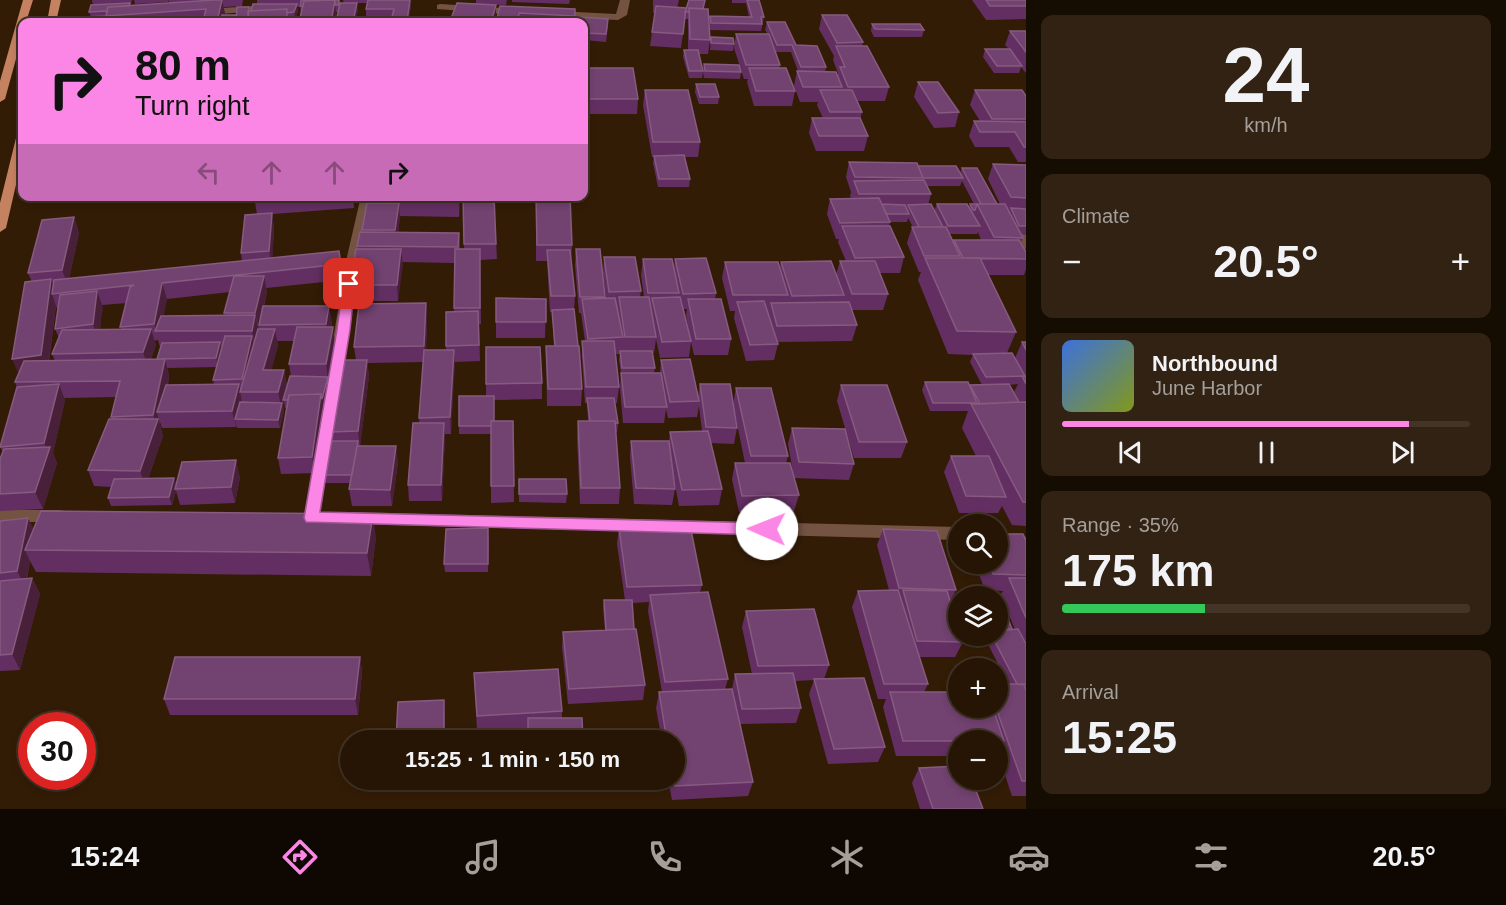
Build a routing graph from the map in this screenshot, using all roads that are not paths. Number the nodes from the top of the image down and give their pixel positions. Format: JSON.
{"nodes":[{"id":1,"x":28,"y":0,"type":"edge"},
{"id":2,"x":56,"y":0,"type":"edge"},
{"id":3,"x":625,"y":0,"type":"edge"},
{"id":4,"x":440,"y":7,"type":"dead end"},
{"id":5,"x":255,"y":9,"type":"edge"},
{"id":6,"x":532,"y":12,"type":"edge"},
{"id":7,"x":198,"y":13,"type":"edge"},
{"id":8,"x":543,"y":13,"type":"edge"},
{"id":9,"x":22,"y":18,"type":"edge"},
{"id":10,"x":52,"y":18,"type":"edge"},
{"id":11,"x":18,"y":31,"type":"edge"},
{"id":12,"x":4,"y":74,"type":"edge"},
{"id":13,"x":0,"y":99,"type":"edge"},
{"id":14,"x":18,"y":154,"type":"edge"},
{"id":15,"x":365,"y":201,"type":"edge"},
{"id":16,"x":0,"y":228,"type":"edge"},
{"id":17,"x":0,"y":516,"type":"edge"},
{"id":18,"x":72,"y":516,"type":"edge"},
{"id":19,"x":948,"y":534,"type":"edge"}],
"edges":[{"from":1,"to":9,"type":"main road"},
{"from":2,"to":10,"type":"main road"},
{"from":3,"to":8,"type":"street"},
{"from":4,"to":6,"type":"street"},
{"from":5,"to":7,"type":"street"},
{"from":11,"to":12,"type":"main road"},
{"from":12,"to":13,"type":"main road"},
{"from":14,"to":16,"type":"main road"},
{"from":15,"to":19,"type":"street"},
{"from":17,"to":18,"type":"street"}]}
